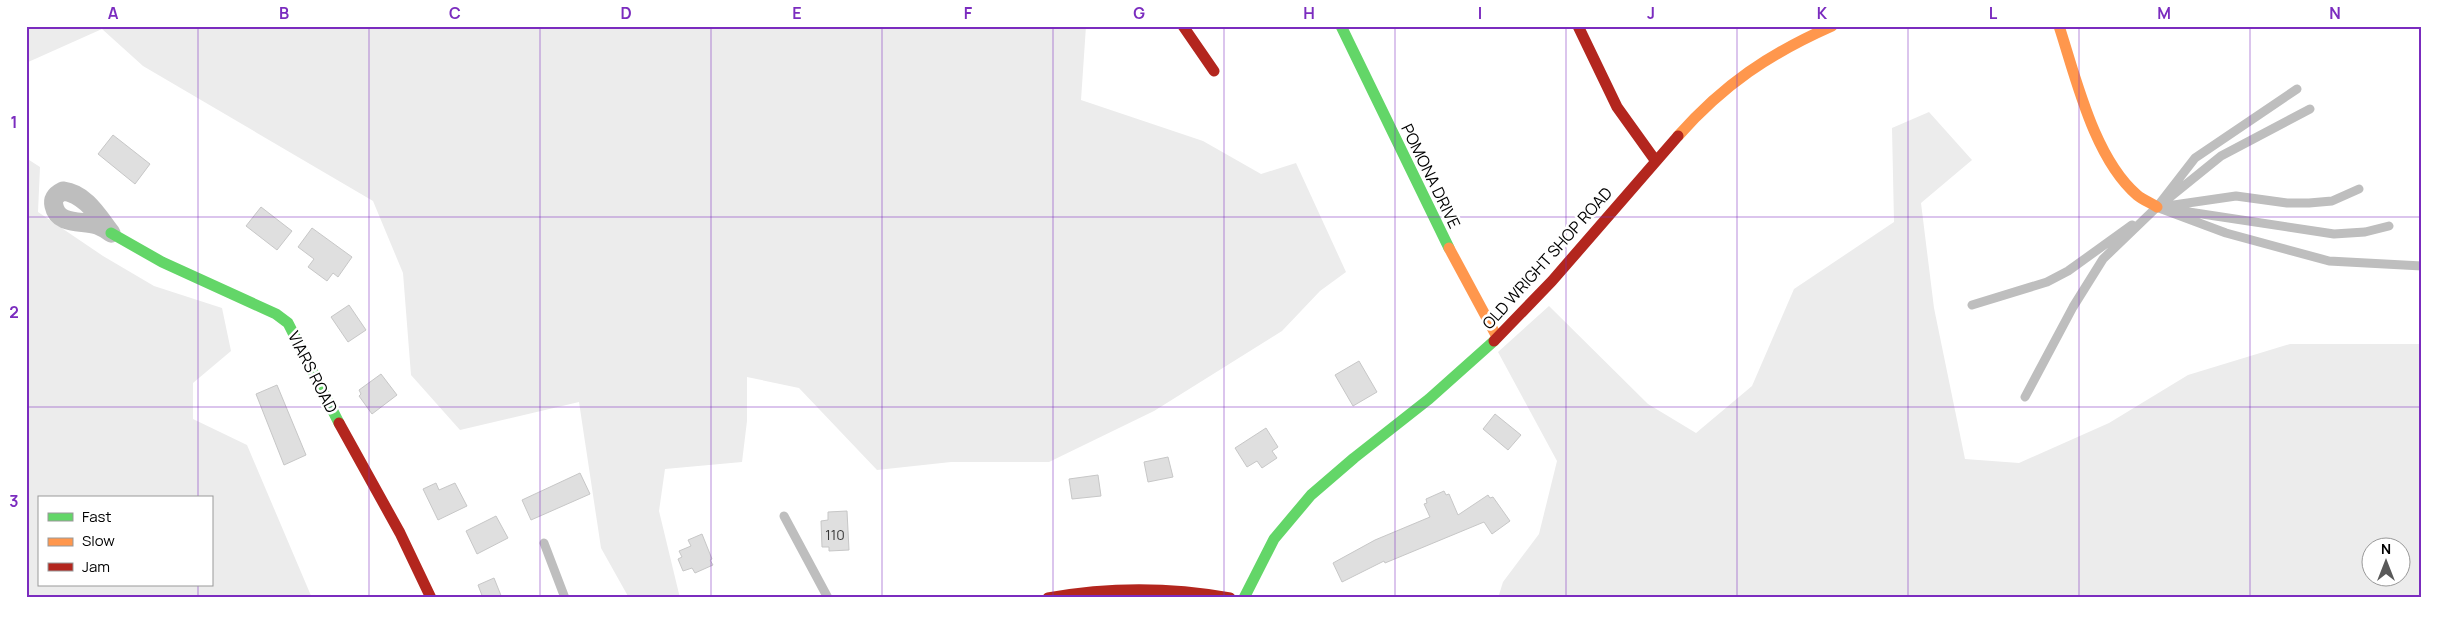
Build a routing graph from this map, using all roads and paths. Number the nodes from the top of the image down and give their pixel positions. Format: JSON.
{"nodes":[{"id":1,"x":1183,"y":26,"type":"edge"},
{"id":2,"x":1341,"y":26,"type":"edge"},
{"id":3,"x":1578,"y":26,"type":"edge"},
{"id":4,"x":1832,"y":26,"type":"edge"},
{"id":5,"x":2059,"y":26,"type":"edge"},
{"id":6,"x":1214,"y":71,"type":"dead end"},
{"id":7,"x":2297,"y":89,"type":"dead end"},
{"id":8,"x":2310,"y":109,"type":"dead end"},
{"id":9,"x":1655,"y":160,"type":"junction"},
{"id":10,"x":2359,"y":189,"type":"dead end"},
{"id":11,"x":2157,"y":207,"type":"junction"},
{"id":12,"x":2390,"y":226,"type":"dead end"},
{"id":13,"x":111,"y":233,"type":"dead end"},
{"id":14,"x":2422,"y":266,"type":"edge"},
{"id":15,"x":1972,"y":305,"type":"dead end"},
{"id":16,"x":1497,"y":337,"type":"junction"},
{"id":17,"x":2025,"y":397,"type":"dead end"},
{"id":18,"x":784,"y":516,"type":"dead end"},
{"id":19,"x":544,"y":543,"type":"dead end"},
{"id":20,"x":1078,"y":595,"type":"edge"},
{"id":21,"x":432,"y":598,"type":"edge"},
{"id":22,"x":565,"y":598,"type":"edge"},
{"id":23,"x":828,"y":598,"type":"edge"},
{"id":24,"x":1048,"y":598,"type":"edge"},
{"id":25,"x":1230,"y":598,"type":"edge"},
{"id":26,"x":1244,"y":598,"type":"edge"}],
"edges":[{"from":1,"to":6,"type":"street"},
{"from":2,"to":16,"type":"street","name":"POMONA DRIVE"},
{"from":3,"to":9,"type":"street"},
{"from":4,"to":9,"type":"street","name":"OLD WRIGHT SHOP ROAD"},
{"from":5,"to":11,"type":"street"},
{"from":7,"to":11,"type":"lane"},
{"from":8,"to":11,"type":"lane"},
{"from":9,"to":16,"type":"street","name":"OLD WRIGHT SHOP ROAD"},
{"from":10,"to":11,"type":"lane"},
{"from":11,"to":12,"type":"lane"},
{"from":11,"to":14,"type":"lane"},
{"from":11,"to":15,"type":"lane"},
{"from":11,"to":17,"type":"lane"},
{"from":13,"to":21,"type":"street","name":"VIARS ROAD"},
{"from":16,"to":26,"type":"street","name":"OLD WRIGHT SHOP ROAD"},
{"from":18,"to":23,"type":"lane"},
{"from":19,"to":22,"type":"lane"},
{"from":20,"to":24,"type":"street"},
{"from":20,"to":25,"type":"street"}]}
